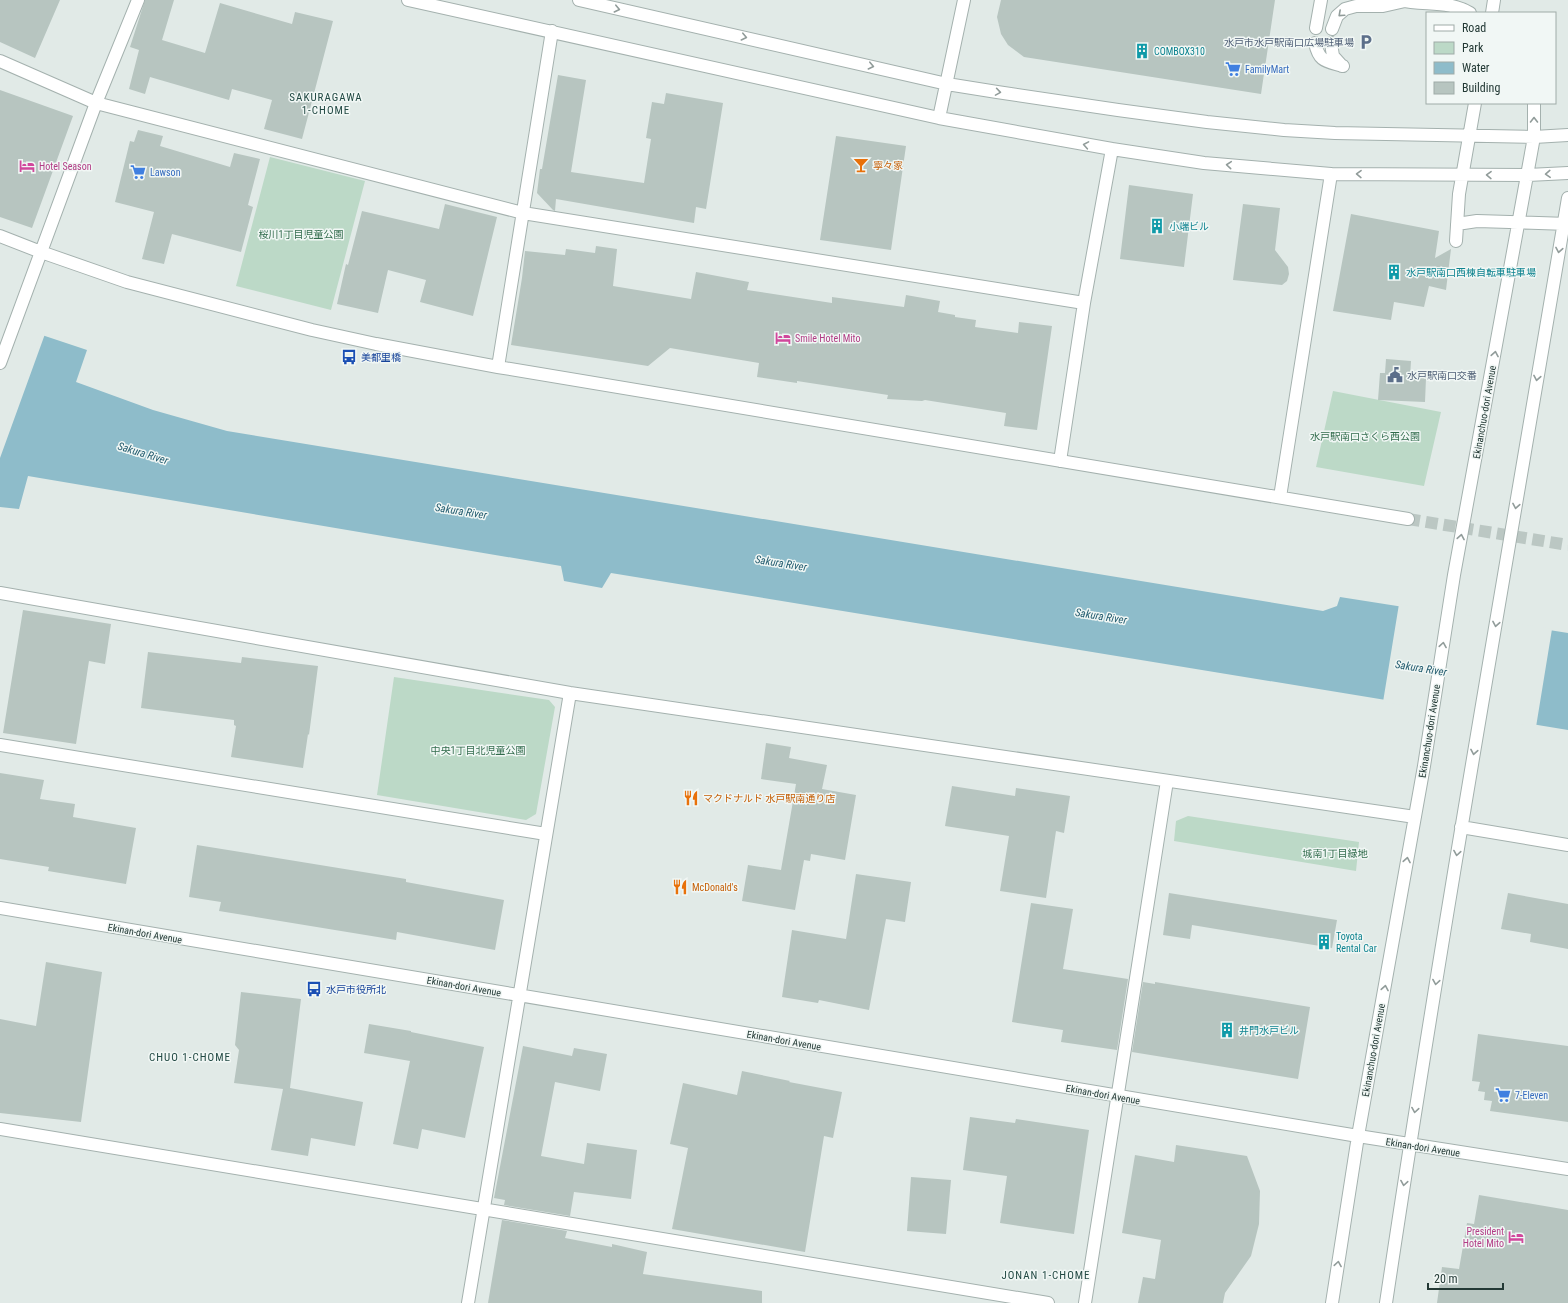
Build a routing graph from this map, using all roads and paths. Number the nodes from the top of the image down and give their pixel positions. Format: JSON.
{"nodes":[{"id":1,"x":138,"y":0,"type":"edge"},
{"id":2,"x":408,"y":0,"type":"edge"},
{"id":3,"x":579,"y":0,"type":"edge"},
{"id":4,"x":964,"y":0,"type":"edge"},
{"id":5,"x":1322,"y":0,"type":"edge"},
{"id":6,"x":1494,"y":0,"type":"edge"},
{"id":7,"x":1403,"y":1,"type":"edge"},
{"id":8,"x":1463,"y":7,"type":"edge"},
{"id":9,"x":1492,"y":12,"type":"edge"},
{"id":10,"x":1316,"y":28,"type":"dead end"},
{"id":11,"x":1332,"y":29,"type":"dead end"},
{"id":12,"x":552,"y":31,"type":"junction"},
{"id":13,"x":1315,"y":43,"type":"dead end"},
{"id":14,"x":1331,"y":43,"type":"dead end"},
{"id":15,"x":0,"y":60,"type":"edge"},
{"id":16,"x":947,"y":84,"type":"junction"},
{"id":17,"x":96,"y":103,"type":"junction"},
{"id":18,"x":1475,"y":104,"type":"edge"},
{"id":19,"x":1534,"y":104,"type":"edge"},
{"id":20,"x":939,"y":118,"type":"junction"},
{"id":21,"x":1568,"y":135,"type":"edge"},
{"id":22,"x":1534,"y":136,"type":"junction"},
{"id":23,"x":1112,"y":149,"type":"junction"},
{"id":24,"x":1568,"y":173,"type":"edge"},
{"id":25,"x":1332,"y":174,"type":"junction"},
{"id":26,"x":1528,"y":175,"type":"junction"},
{"id":27,"x":1568,"y":198,"type":"edge"},
{"id":28,"x":523,"y":213,"type":"junction"},
{"id":29,"x":1457,"y":224,"type":"junction"},
{"id":30,"x":1568,"y":224,"type":"edge"},
{"id":31,"x":0,"y":236,"type":"edge"},
{"id":32,"x":1456,"y":241,"type":"dead end"},
{"id":33,"x":41,"y":252,"type":"junction"},
{"id":34,"x":1084,"y":303,"type":"junction"},
{"id":35,"x":0,"y":362,"type":"edge"},
{"id":36,"x":498,"y":367,"type":"junction"},
{"id":37,"x":1060,"y":461,"type":"junction"},
{"id":38,"x":1280,"y":497,"type":"junction"},
{"id":39,"x":1408,"y":519,"type":"tunnel mouth"},
{"id":40,"x":0,"y":593,"type":"edge"},
{"id":41,"x":570,"y":693,"type":"junction"},
{"id":42,"x":0,"y":745,"type":"edge"},
{"id":43,"x":1167,"y":781,"type":"junction"},
{"id":44,"x":1415,"y":817,"type":"junction"},
{"id":45,"x":1461,"y":827,"type":"junction"},
{"id":46,"x":546,"y":834,"type":"junction"},
{"id":47,"x":1568,"y":845,"type":"edge"},
{"id":48,"x":0,"y":908,"type":"edge"},
{"id":49,"x":519,"y":996,"type":"junction"},
{"id":50,"x":1118,"y":1096,"type":"junction"},
{"id":51,"x":0,"y":1129,"type":"edge"},
{"id":52,"x":1358,"y":1136,"type":"junction"},
{"id":53,"x":1410,"y":1145,"type":"junction"},
{"id":54,"x":1568,"y":1170,"type":"edge"},
{"id":55,"x":484,"y":1209,"type":"junction"},
{"id":56,"x":468,"y":1303,"type":"edge"},
{"id":57,"x":1048,"y":1303,"type":"edge"},
{"id":58,"x":1085,"y":1303,"type":"edge"},
{"id":59,"x":1332,"y":1303,"type":"edge"},
{"id":60,"x":1386,"y":1303,"type":"edge"}],
"edges":[{"from":1,"to":17,"type":"street"},
{"from":2,"to":12,"type":"street"},
{"from":3,"to":16,"type":"street","one_way":true},
{"from":4,"to":16,"type":"street"},
{"from":5,"to":10,"type":"street"},
{"from":6,"to":9,"type":"street"},
{"from":7,"to":8,"type":"street"},
{"from":7,"to":11,"type":"street","one_way":true},
{"from":12,"to":20,"type":"street"},
{"from":12,"to":28,"type":"street"},
{"from":13,"to":14,"type":"street"},
{"from":15,"to":17,"type":"street"},
{"from":16,"to":20,"type":"street"},
{"from":16,"to":22,"type":"street","one_way":true},
{"from":17,"to":28,"type":"street"},
{"from":17,"to":33,"type":"street"},
{"from":18,"to":29,"type":"street"},
{"from":22,"to":19,"type":"street","name":"Ekinanchuo-dori Avenue","one_way":true},
{"from":23,"to":20,"type":"street","one_way":true},
{"from":21,"to":22,"type":"street"},
{"from":22,"to":26,"type":"street","name":"Ekinanchuo-dori Avenue"},
{"from":25,"to":23,"type":"street","one_way":true},
{"from":23,"to":34,"type":"street"},
{"from":24,"to":26,"type":"street","one_way":true},
{"from":26,"to":25,"type":"street","one_way":true},
{"from":25,"to":38,"type":"street"},
{"from":44,"to":26,"type":"street","name":"Ekinanchuo-dori Avenue","one_way":true},
{"from":27,"to":45,"type":"street","one_way":true},
{"from":28,"to":34,"type":"street"},
{"from":28,"to":36,"type":"street"},
{"from":29,"to":30,"type":"street"},
{"from":29,"to":32,"type":"street"},
{"from":31,"to":33,"type":"street"},
{"from":33,"to":35,"type":"street"},
{"from":33,"to":36,"type":"street"},
{"from":34,"to":37,"type":"street"},
{"from":36,"to":37,"type":"street"},
{"from":37,"to":38,"type":"street"},
{"from":38,"to":39,"type":"street"},
{"from":40,"to":41,"type":"street"},
{"from":41,"to":43,"type":"street"},
{"from":41,"to":46,"type":"street"},
{"from":42,"to":46,"type":"street"},
{"from":43,"to":44,"type":"street"},
{"from":43,"to":50,"type":"street"},
{"from":52,"to":44,"type":"street","name":"Ekinanchuo-dori Avenue","one_way":true},
{"from":45,"to":47,"type":"street"},
{"from":45,"to":53,"type":"street","one_way":true},
{"from":46,"to":49,"type":"street"},
{"from":48,"to":49,"type":"street","name":"Ekinan-dori Avenue"},
{"from":49,"to":50,"type":"street","name":"Ekinan-dori Avenue"},
{"from":49,"to":55,"type":"street"},
{"from":50,"to":52,"type":"street","name":"Ekinan-dori Avenue"},
{"from":50,"to":58,"type":"street"},
{"from":51,"to":55,"type":"street"},
{"from":52,"to":53,"type":"street","name":"Ekinan-dori Avenue"},
{"from":59,"to":52,"type":"street","name":"Ekinanchuo-dori Avenue","one_way":true},
{"from":53,"to":54,"type":"street","name":"Ekinan-dori Avenue"},
{"from":53,"to":60,"type":"street","one_way":true},
{"from":55,"to":56,"type":"street"},
{"from":55,"to":57,"type":"street"}]}
